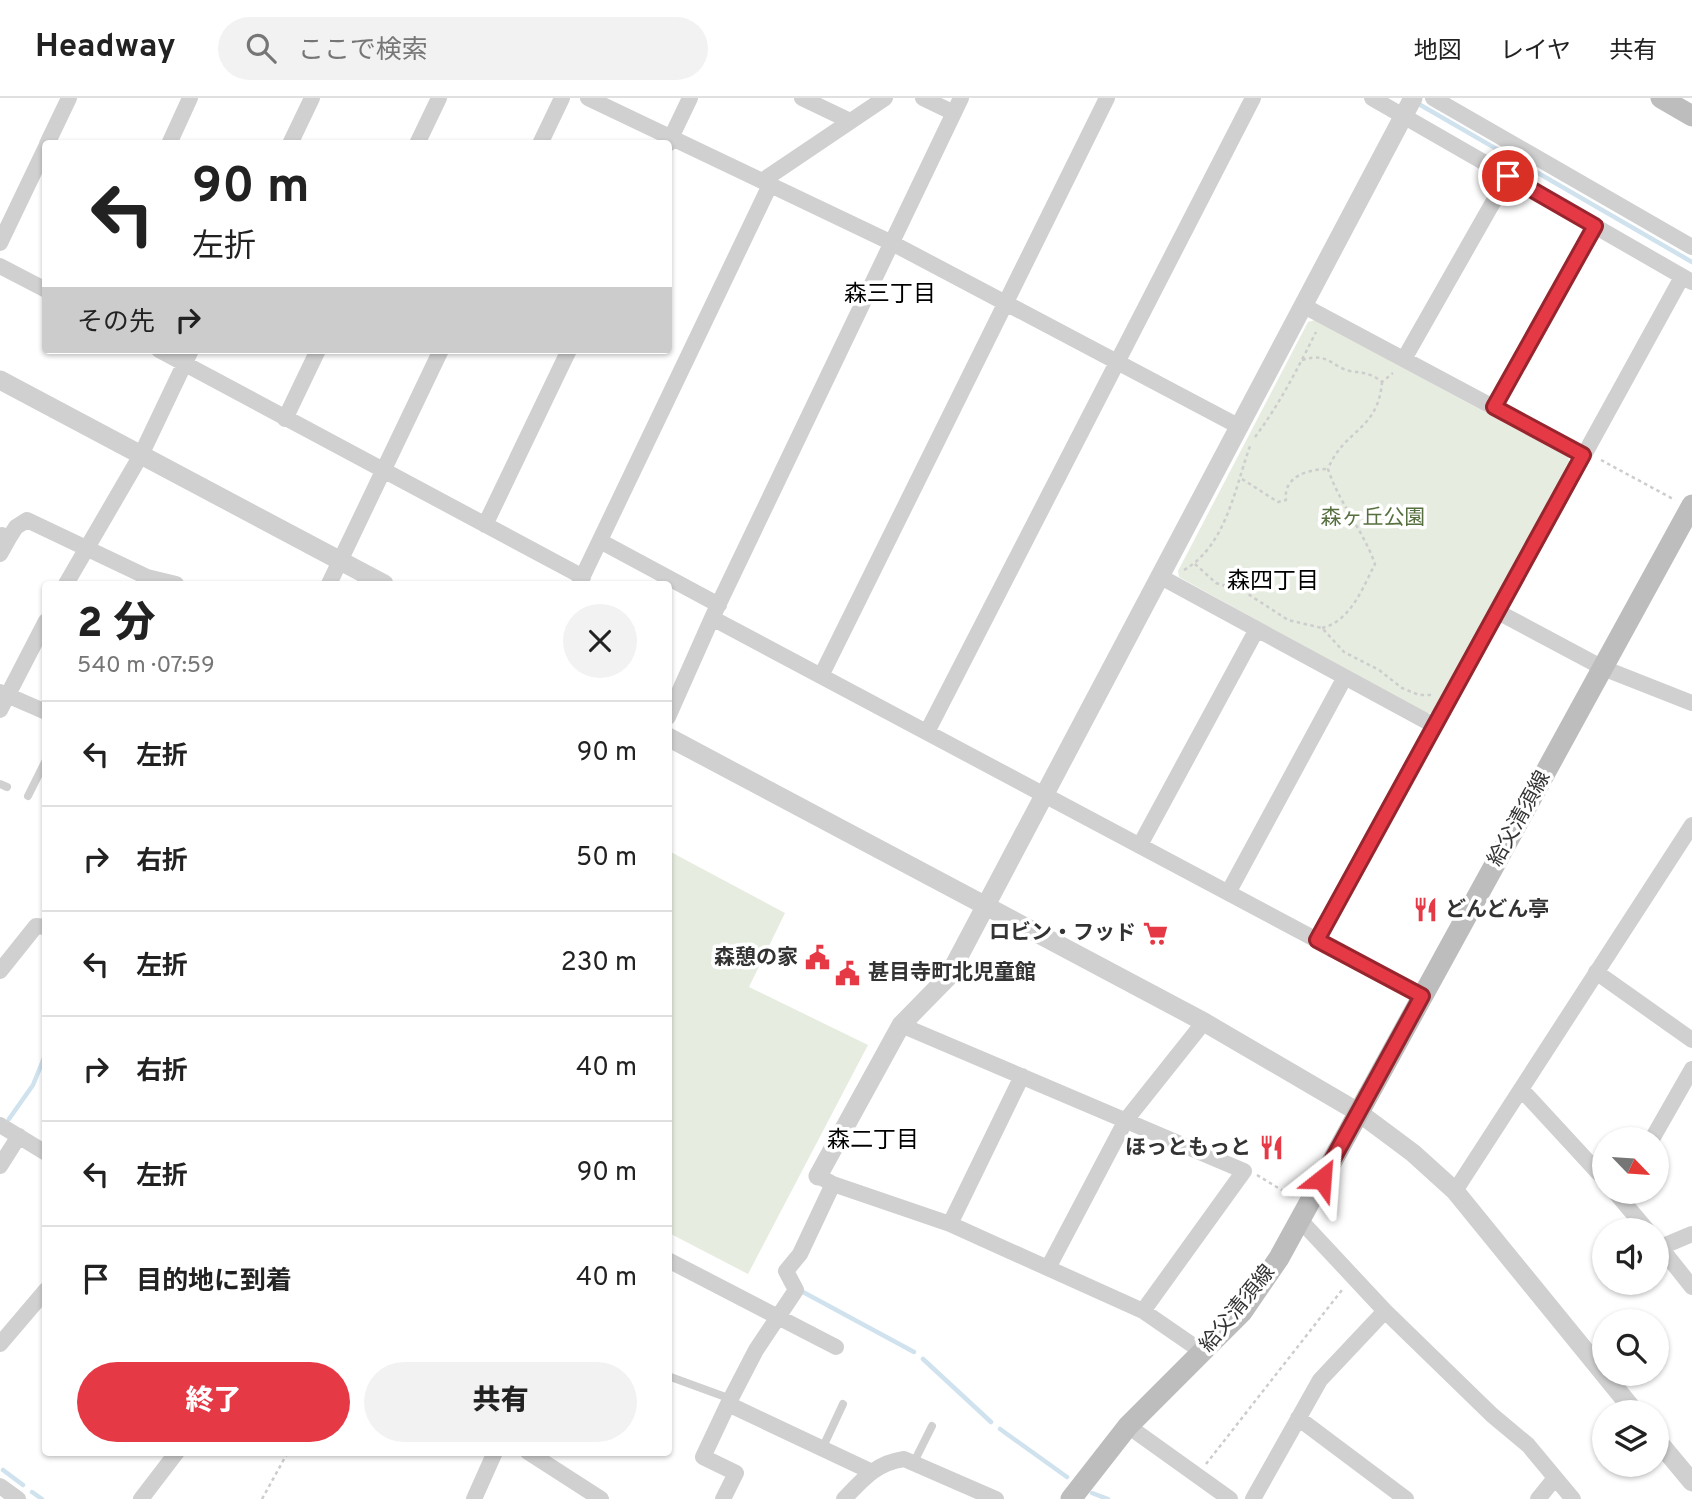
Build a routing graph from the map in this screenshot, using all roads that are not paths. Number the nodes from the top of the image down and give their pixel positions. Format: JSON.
{"nodes":[{"id":1,"x":69,"y":98,"type":"edge"},
{"id":2,"x":190,"y":98,"type":"edge"},
{"id":3,"x":312,"y":98,"type":"edge"},
{"id":4,"x":439,"y":98,"type":"edge"},
{"id":5,"x":562,"y":98,"type":"edge"},
{"id":6,"x":588,"y":98,"type":"edge"},
{"id":7,"x":690,"y":98,"type":"edge"},
{"id":8,"x":885,"y":98,"type":"edge"},
{"id":9,"x":923,"y":98,"type":"edge"},
{"id":10,"x":1107,"y":98,"type":"edge"},
{"id":11,"x":1253,"y":98,"type":"edge"},
{"id":12,"x":1372,"y":98,"type":"edge"},
{"id":13,"x":1433,"y":98,"type":"edge"},
{"id":14,"x":1661,"y":98,"type":"edge"},
{"id":15,"x":808,"y":99,"type":"edge"},
{"id":16,"x":958,"y":106,"type":"edge"},
{"id":17,"x":1408,"y":108,"type":"edge"},
{"id":18,"x":1692,"y":116,"type":"edge"},
{"id":19,"x":850,"y":121,"type":"junction"},
{"id":20,"x":48,"y":140,"type":"edge"},
{"id":21,"x":171,"y":140,"type":"edge"},
{"id":22,"x":292,"y":140,"type":"edge"},
{"id":23,"x":419,"y":140,"type":"edge"},
{"id":24,"x":542,"y":140,"type":"edge"},
{"id":25,"x":668,"y":140,"type":"edge"},
{"id":26,"x":670,"y":140,"type":"edge"},
{"id":27,"x":672,"y":142,"type":"edge"},
{"id":28,"x":42,"y":154,"type":"edge"},
{"id":29,"x":1508,"y":176,"type":"junction"},
{"id":30,"x":766,"y":183,"type":"junction"},
{"id":31,"x":1595,"y":226,"type":"junction"},
{"id":32,"x":0,"y":243,"type":"edge"},
{"id":33,"x":892,"y":243,"type":"junction"},
{"id":34,"x":1692,"y":247,"type":"edge"},
{"id":35,"x":0,"y":266,"type":"edge"},
{"id":36,"x":1687,"y":280,"type":"edge"},
{"id":37,"x":42,"y":288,"type":"edge"},
{"id":38,"x":1005,"y":303,"type":"junction"},
{"id":39,"x":1304,"y":306,"type":"junction"},
{"id":40,"x":316,"y":354,"type":"edge"},
{"id":41,"x":439,"y":354,"type":"edge"},
{"id":42,"x":567,"y":354,"type":"edge"},
{"id":43,"x":188,"y":357,"type":"edge"},
{"id":44,"x":1407,"y":361,"type":"junction"},
{"id":45,"x":1116,"y":362,"type":"junction"},
{"id":46,"x":0,"y":380,"type":"edge"},
{"id":47,"x":1494,"y":407,"type":"junction"},
{"id":48,"x":285,"y":419,"type":"junction"},
{"id":49,"x":1240,"y":427,"type":"junction"},
{"id":50,"x":1584,"y":453,"type":"junction"},
{"id":51,"x":141,"y":455,"type":"junction"},
{"id":52,"x":383,"y":471,"type":"junction"},
{"id":53,"x":1691,"y":507,"type":"edge"},
{"id":54,"x":485,"y":525,"type":"junction"},
{"id":55,"x":5,"y":536,"type":"edge"},
{"id":56,"x":600,"y":541,"type":"junction"},
{"id":57,"x":86,"y":548,"type":"junction"},
{"id":58,"x":0,"y":554,"type":"edge"},
{"id":59,"x":340,"y":561,"type":"junction"},
{"id":60,"x":1168,"y":580,"type":"junction"},
{"id":61,"x":68,"y":581,"type":"edge"},
{"id":62,"x":164,"y":581,"type":"edge"},
{"id":63,"x":330,"y":581,"type":"edge"},
{"id":64,"x":378,"y":581,"type":"edge"},
{"id":65,"x":581,"y":581,"type":"edge"},
{"id":66,"x":666,"y":581,"type":"edge"},
{"id":67,"x":672,"y":585,"type":"edge"},
{"id":68,"x":715,"y":611,"type":"junction"},
{"id":69,"x":1498,"y":612,"type":"junction"},
{"id":70,"x":42,"y":628,"type":"edge"},
{"id":71,"x":1257,"y":629,"type":"junction"},
{"id":72,"x":1603,"y":668,"type":"junction"},
{"id":73,"x":821,"y":676,"type":"junction"},
{"id":74,"x":1345,"y":677,"type":"junction"},
{"id":75,"x":2,"y":699,"type":"edge"},
{"id":76,"x":1692,"y":703,"type":"edge"},
{"id":77,"x":672,"y":708,"type":"edge"},
{"id":78,"x":42,"y":711,"type":"edge"},
{"id":79,"x":1435,"y":726,"type":"junction"},
{"id":80,"x":927,"y":732,"type":"junction"},
{"id":81,"x":672,"y":739,"type":"edge"},
{"id":82,"x":42,"y":768,"type":"edge"},
{"id":83,"x":1044,"y":794,"type":"junction"},
{"id":84,"x":28,"y":796,"type":"dead end"},
{"id":85,"x":1692,"y":825,"type":"edge"},
{"id":86,"x":1140,"y":845,"type":"junction"},
{"id":87,"x":1228,"y":893,"type":"junction"},
{"id":88,"x":985,"y":906,"type":"junction"},
{"id":89,"x":42,"y":927,"type":"edge"},
{"id":90,"x":1317,"y":940,"type":"junction"},
{"id":91,"x":0,"y":970,"type":"edge"},
{"id":92,"x":1596,"y":972,"type":"junction"},
{"id":93,"x":1422,"y":996,"type":"junction"},
{"id":94,"x":1204,"y":1022,"type":"junction"},
{"id":95,"x":901,"y":1025,"type":"junction"},
{"id":96,"x":1692,"y":1040,"type":"edge"},
{"id":97,"x":1692,"y":1069,"type":"edge"},
{"id":98,"x":1023,"y":1076,"type":"junction"},
{"id":99,"x":1521,"y":1089,"type":"junction"},
{"id":100,"x":1358,"y":1112,"type":"junction"},
{"id":101,"x":1126,"y":1120,"type":"junction"},
{"id":102,"x":0,"y":1125,"type":"edge"},
{"id":103,"x":1659,"y":1127,"type":"edge"},
{"id":104,"x":19,"y":1136,"type":"junction"},
{"id":105,"x":42,"y":1150,"type":"edge"},
{"id":106,"x":0,"y":1166,"type":"edge"},
{"id":107,"x":1592,"y":1166,"type":"edge"},
{"id":108,"x":825,"y":1180,"type":"junction"},
{"id":109,"x":1455,"y":1191,"type":"junction"},
{"id":110,"x":1627,"y":1204,"type":"edge"},
{"id":111,"x":1304,"y":1213,"type":"junction"},
{"id":112,"x":1638,"y":1218,"type":"edge"},
{"id":113,"x":950,"y":1224,"type":"junction"},
{"id":114,"x":1692,"y":1234,"type":"edge"},
{"id":115,"x":1669,"y":1242,"type":"edge"},
{"id":116,"x":1669,"y":1258,"type":"edge"},
{"id":117,"x":672,"y":1262,"type":"edge"},
{"id":118,"x":1048,"y":1268,"type":"junction"},
{"id":119,"x":1692,"y":1287,"type":"edge"},
{"id":120,"x":42,"y":1295,"type":"edge"},
{"id":121,"x":1143,"y":1311,"type":"junction"},
{"id":122,"x":1385,"y":1311,"type":"junction"},
{"id":123,"x":779,"y":1317,"type":"junction"},
{"id":124,"x":0,"y":1344,"type":"edge"},
{"id":125,"x":836,"y":1348,"type":"dead end"},
{"id":126,"x":1204,"y":1353,"type":"junction"},
{"id":127,"x":672,"y":1378,"type":"edge"},
{"id":128,"x":1625,"y":1400,"type":"edge"},
{"id":129,"x":730,"y":1402,"type":"junction"},
{"id":130,"x":843,"y":1404,"type":"dead end"},
{"id":131,"x":1298,"y":1419,"type":"junction"},
{"id":132,"x":932,"y":1426,"type":"dead end"},
{"id":133,"x":1128,"y":1426,"type":"junction"},
{"id":134,"x":822,"y":1448,"type":"junction"},
{"id":135,"x":1669,"y":1454,"type":"edge"},
{"id":136,"x":174,"y":1456,"type":"edge"},
{"id":137,"x":493,"y":1456,"type":"edge"},
{"id":138,"x":533,"y":1456,"type":"edge"},
{"id":139,"x":914,"y":1462,"type":"junction"},
{"id":140,"x":870,"y":1471,"type":"junction"},
{"id":141,"x":1555,"y":1478,"type":"junction"},
{"id":142,"x":1692,"y":1482,"type":"edge"},
{"id":143,"x":0,"y":1486,"type":"edge"},
{"id":144,"x":581,"y":1493,"type":"edge"},
{"id":145,"x":965,"y":1493,"type":"edge"},
{"id":146,"x":18,"y":1499,"type":"edge"},
{"id":147,"x":141,"y":1499,"type":"edge"},
{"id":148,"x":474,"y":1499,"type":"edge"},
{"id":149,"x":601,"y":1499,"type":"edge"},
{"id":150,"x":723,"y":1499,"type":"edge"},
{"id":151,"x":844,"y":1499,"type":"edge"},
{"id":152,"x":996,"y":1499,"type":"edge"},
{"id":153,"x":1071,"y":1499,"type":"edge"},
{"id":154,"x":1230,"y":1499,"type":"edge"},
{"id":155,"x":1254,"y":1499,"type":"edge"},
{"id":156,"x":1406,"y":1499,"type":"edge"},
{"id":157,"x":1538,"y":1499,"type":"edge"},
{"id":158,"x":1573,"y":1499,"type":"edge"}],
"edges":[{"from":1,"to":20,"type":"street"},
{"from":2,"to":21,"type":"street"},
{"from":3,"to":22,"type":"street"},
{"from":4,"to":23,"type":"street"},
{"from":5,"to":24,"type":"street"},
{"from":6,"to":25,"type":"street"},
{"from":7,"to":26,"type":"street"},
{"from":8,"to":19,"type":"street"},
{"from":9,"to":16,"type":"street"},
{"from":10,"to":38,"type":"street"},
{"from":11,"to":45,"type":"street"},
{"from":12,"to":17,"type":"street"},
{"from":13,"to":34,"type":"street"},
{"from":14,"to":18,"type":"main road"},
{"from":15,"to":19,"type":"street"},
{"from":16,"to":33,"type":"street"},
{"from":17,"to":29,"type":"street"},
{"from":17,"to":39,"type":"street"},
{"from":19,"to":30,"type":"street"},
{"from":27,"to":30,"type":"street"},
{"from":28,"to":32,"type":"street"},
{"from":29,"to":31,"type":"street"},
{"from":29,"to":44,"type":"street"},
{"from":30,"to":33,"type":"street"},
{"from":30,"to":56,"type":"street"},
{"from":31,"to":36,"type":"street"},
{"from":31,"to":47,"type":"street"},
{"from":33,"to":38,"type":"street"},
{"from":33,"to":68,"type":"street"},
{"from":35,"to":37,"type":"street"},
{"from":36,"to":50,"type":"street"},
{"from":38,"to":45,"type":"street"},
{"from":38,"to":73,"type":"street"},
{"from":39,"to":44,"type":"street"},
{"from":39,"to":49,"type":"street"},
{"from":40,"to":48,"type":"street"},
{"from":41,"to":52,"type":"street"},
{"from":42,"to":54,"type":"street"},
{"from":43,"to":48,"type":"street"},
{"from":43,"to":51,"type":"street"},
{"from":44,"to":47,"type":"street"},
{"from":45,"to":49,"type":"street"},
{"from":45,"to":80,"type":"street"},
{"from":46,"to":51,"type":"street"},
{"from":47,"to":50,"type":"street"},
{"from":48,"to":52,"type":"street"},
{"from":49,"to":60,"type":"street"},
{"from":50,"to":69,"type":"street"},
{"from":51,"to":57,"type":"street"},
{"from":51,"to":59,"type":"street"},
{"from":52,"to":54,"type":"street"},
{"from":52,"to":59,"type":"street"},
{"from":53,"to":72,"type":"main road","name":"給父清須線"},
{"from":54,"to":65,"type":"street"},
{"from":55,"to":57,"type":"street"},
{"from":55,"to":58,"type":"street"},
{"from":56,"to":65,"type":"street"},
{"from":56,"to":66,"type":"street"},
{"from":57,"to":61,"type":"street"},
{"from":57,"to":62,"type":"street"},
{"from":59,"to":63,"type":"street"},
{"from":59,"to":64,"type":"street"},
{"from":60,"to":71,"type":"street"},
{"from":60,"to":83,"type":"street"},
{"from":67,"to":68,"type":"street"},
{"from":68,"to":73,"type":"street"},
{"from":68,"to":77,"type":"street"},
{"from":69,"to":72,"type":"street"},
{"from":69,"to":79,"type":"street"},
{"from":70,"to":75,"type":"street"},
{"from":71,"to":74,"type":"street"},
{"from":71,"to":86,"type":"street"},
{"from":72,"to":76,"type":"street"},
{"from":72,"to":93,"type":"main road","name":"給父清須線"},
{"from":73,"to":80,"type":"street"},
{"from":74,"to":79,"type":"street"},
{"from":74,"to":87,"type":"street"},
{"from":75,"to":78,"type":"street"},
{"from":79,"to":90,"type":"street"},
{"from":80,"to":83,"type":"street"},
{"from":81,"to":88,"type":"street"},
{"from":82,"to":84,"type":"lane"},
{"from":83,"to":86,"type":"street"},
{"from":83,"to":88,"type":"street"},
{"from":85,"to":92,"type":"street"},
{"from":86,"to":87,"type":"street"},
{"from":87,"to":90,"type":"street"},
{"from":88,"to":94,"type":"street"},
{"from":88,"to":95,"type":"street"},
{"from":89,"to":91,"type":"street"},
{"from":90,"to":93,"type":"street"},
{"from":92,"to":96,"type":"street"},
{"from":92,"to":99,"type":"street"},
{"from":93,"to":100,"type":"main road","name":"給父清須線"},
{"from":94,"to":100,"type":"street"},
{"from":94,"to":101,"type":"street"},
{"from":95,"to":98,"type":"street"},
{"from":95,"to":108,"type":"street"},
{"from":97,"to":103,"type":"street"},
{"from":98,"to":101,"type":"street"},
{"from":98,"to":113,"type":"street"},
{"from":99,"to":107,"type":"street"},
{"from":99,"to":109,"type":"street"},
{"from":100,"to":109,"type":"street"},
{"from":100,"to":111,"type":"main road","name":"給父清須線"},
{"from":101,"to":118,"type":"street"},
{"from":101,"to":121,"type":"street"},
{"from":102,"to":104,"type":"street"},
{"from":104,"to":105,"type":"street"},
{"from":104,"to":106,"type":"street"},
{"from":108,"to":113,"type":"street"},
{"from":108,"to":123,"type":"street"},
{"from":109,"to":128,"type":"street"},
{"from":110,"to":112,"type":"street"},
{"from":111,"to":122,"type":"street"},
{"from":111,"to":126,"type":"main road","name":"給父清須線"},
{"from":113,"to":118,"type":"street"},
{"from":114,"to":115,"type":"street"},
{"from":116,"to":119,"type":"street"},
{"from":117,"to":123,"type":"street"},
{"from":118,"to":121,"type":"street"},
{"from":120,"to":124,"type":"street"},
{"from":121,"to":126,"type":"street"},
{"from":122,"to":131,"type":"street"},
{"from":122,"to":141,"type":"street"},
{"from":123,"to":125,"type":"street"},
{"from":123,"to":129,"type":"street"},
{"from":126,"to":133,"type":"main road","name":"給父清須線"},
{"from":127,"to":129,"type":"lane"},
{"from":129,"to":134,"type":"street"},
{"from":129,"to":150,"type":"street"},
{"from":130,"to":134,"type":"lane"},
{"from":131,"to":155,"type":"street"},
{"from":131,"to":156,"type":"street"},
{"from":132,"to":139,"type":"lane"},
{"from":133,"to":153,"type":"main road","name":"給父清須線"},
{"from":133,"to":154,"type":"street"},
{"from":134,"to":140,"type":"street"},
{"from":135,"to":142,"type":"street"},
{"from":136,"to":147,"type":"street"},
{"from":137,"to":148,"type":"street"},
{"from":138,"to":144,"type":"street"},
{"from":139,"to":140,"type":"street"},
{"from":139,"to":145,"type":"street"},
{"from":140,"to":151,"type":"street"},
{"from":141,"to":157,"type":"street"},
{"from":141,"to":158,"type":"street"},
{"from":143,"to":146,"type":"street"},
{"from":144,"to":149,"type":"street"},
{"from":145,"to":152,"type":"street"}]}
